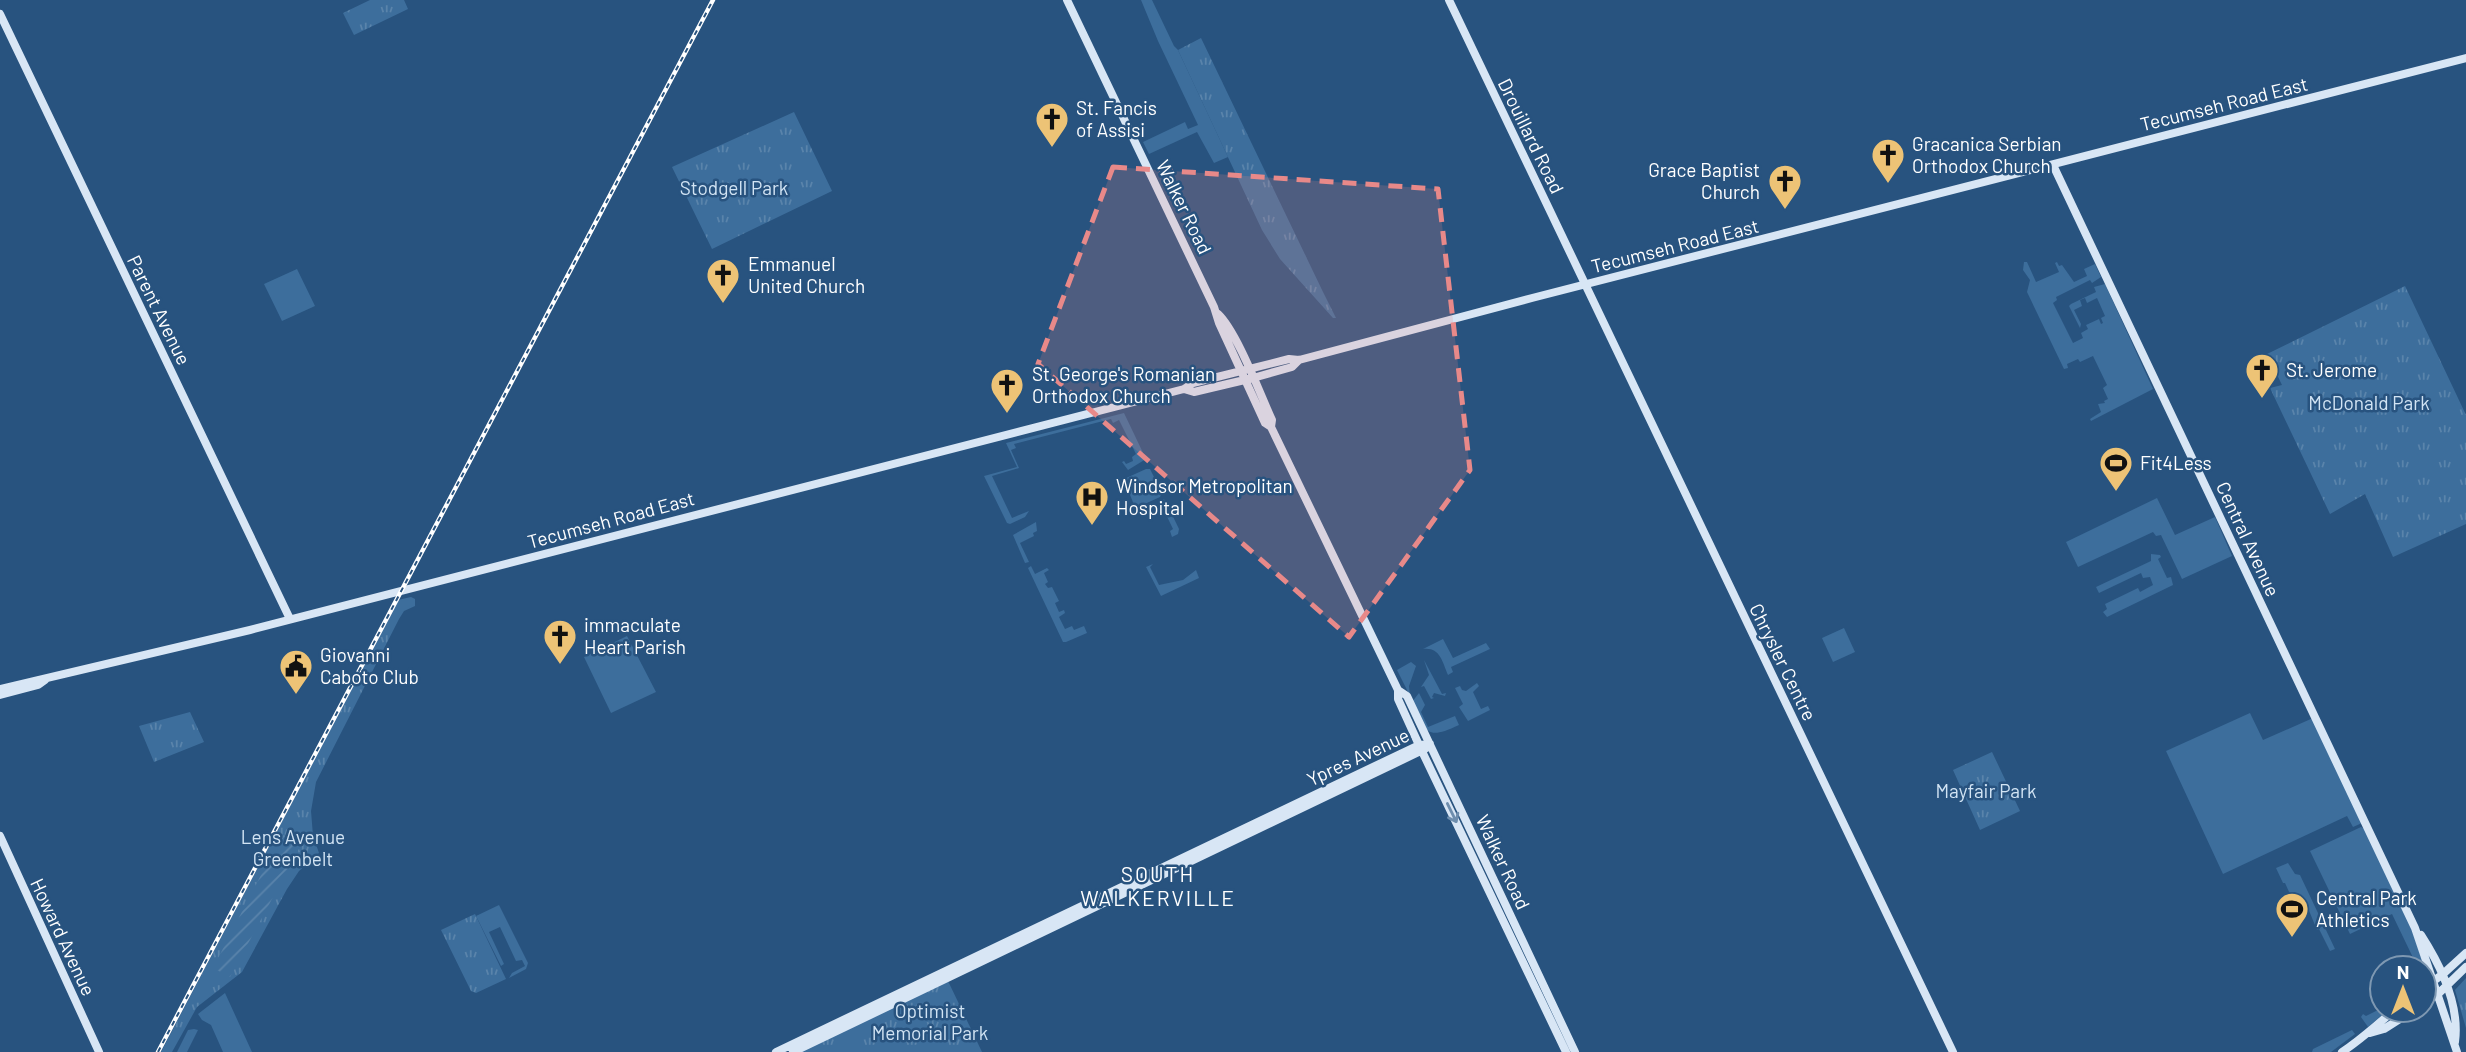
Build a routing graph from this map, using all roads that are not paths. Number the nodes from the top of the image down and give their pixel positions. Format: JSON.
{"nodes":[{"id":1,"x":1067,"y":0,"type":"edge"},
{"id":2,"x":1449,"y":0,"type":"edge"},
{"id":3,"x":0,"y":14,"type":"edge"},
{"id":4,"x":2466,"y":58,"type":"edge"},
{"id":5,"x":2053,"y":165,"type":"junction"},
{"id":6,"x":1586,"y":285,"type":"junction"},
{"id":7,"x":1217,"y":314,"type":"junction"},
{"id":8,"x":1231,"y":349,"type":"junction"},
{"id":9,"x":1299,"y":360,"type":"junction"},
{"id":10,"x":1271,"y":373,"type":"junction"},
{"id":11,"x":1247,"y":375,"type":"junction"},
{"id":12,"x":1222,"y":380,"type":"junction"},
{"id":13,"x":1257,"y":397,"type":"junction"},
{"id":14,"x":290,"y":619,"type":"junction"},
{"id":15,"x":45,"y":680,"type":"junction"},
{"id":16,"x":0,"y":689,"type":"edge"},
{"id":17,"x":1398,"y":690,"type":"junction"},
{"id":18,"x":0,"y":695,"type":"edge"},
{"id":19,"x":1430,"y":744,"type":"junction"},
{"id":20,"x":1421,"y":748,"type":"junction"},
{"id":21,"x":0,"y":836,"type":"edge"},
{"id":22,"x":2415,"y":928,"type":"junction"},
{"id":23,"x":2466,"y":953,"type":"edge"},
{"id":24,"x":2424,"y":954,"type":"edge"},
{"id":25,"x":2466,"y":967,"type":"edge"},
{"id":26,"x":2443,"y":974,"type":"junction"},
{"id":27,"x":2438,"y":978,"type":"edge"},
{"id":28,"x":2448,"y":986,"type":"junction"},
{"id":29,"x":2438,"y":994,"type":"joint"},
{"id":30,"x":2378,"y":1024,"type":"edge"},
{"id":31,"x":2392,"y":1024,"type":"edge"},
{"id":32,"x":2370,"y":1033,"type":"junction"},
{"id":33,"x":2455,"y":1042,"type":"junction"},
{"id":34,"x":99,"y":1052,"type":"edge"},
{"id":35,"x":776,"y":1052,"type":"edge"},
{"id":36,"x":793,"y":1052,"type":"edge"},
{"id":37,"x":1566,"y":1052,"type":"edge"},
{"id":38,"x":1575,"y":1052,"type":"edge"},
{"id":39,"x":1953,"y":1052,"type":"edge"},
{"id":40,"x":2342,"y":1052,"type":"edge"},
{"id":41,"x":2457,"y":1052,"type":"edge"}],
"edges":[{"from":1,"to":7,"type":"main road","name":"Walker Road"},
{"from":2,"to":6,"type":"main road","name":"Drouillard Road"},
{"from":3,"to":14,"type":"main road","name":"Parent Avenue"},
{"from":4,"to":5,"type":"main road","name":"Tecumseh Road East"},
{"from":5,"to":6,"type":"main road","name":"Tecumseh Road East"},
{"from":5,"to":22,"type":"main road","name":"Central Avenue"},
{"from":6,"to":9,"type":"main road","name":"Tecumseh Road East"},
{"from":6,"to":39,"type":"main road","name":"Chrysler Centre"},
{"from":7,"to":8,"type":"main road","name":"Walker Road"},
{"from":7,"to":11,"type":"main road","name":"Walker Road"},
{"from":8,"to":11,"type":"main road","name":"Walker Road"},
{"from":8,"to":12,"type":"main road"},
{"from":9,"to":10,"type":"main road","name":"Tecumseh Road East"},
{"from":9,"to":11,"type":"main road","name":"Tecumseh Road East"},
{"from":10,"to":11,"type":"main road","name":"Tecumseh Road East"},
{"from":10,"to":13,"type":"main road"},
{"from":11,"to":12,"type":"main road","name":"Tecumseh Road East"},
{"from":11,"to":13,"type":"main road","name":"Walker Road"},
{"from":12,"to":13,"type":"main road"},
{"from":12,"to":14,"type":"main road","name":"Tecumseh Road East"},
{"from":13,"to":17,"type":"main road","name":"Walker Road"},
{"from":14,"to":15,"type":"main road","name":"Tecumseh Road East"},
{"from":15,"to":16,"type":"main road","name":"Tecumseh Road East"},
{"from":15,"to":18,"type":"main road","name":"Tecumseh Road East"},
{"from":17,"to":19,"type":"main road","name":"Walker Road"},
{"from":17,"to":20,"type":"main road","name":"Walker Road"},
{"from":19,"to":20,"type":"main road","name":"Ypres Avenue"},
{"from":19,"to":38,"type":"main road","name":"Walker Road"},
{"from":20,"to":35,"type":"main road","name":"Ypres Avenue"},
{"from":20,"to":36,"type":"main road","name":"Ypres Avenue"},
{"from":20,"to":37,"type":"main road","name":"Walker Road","one_way":true},
{"from":21,"to":34,"type":"main road","name":"Howard Avenue"},
{"from":22,"to":24,"type":"main road","name":"Central Avenue"},
{"from":22,"to":26,"type":"main road","name":"Central Avenue"},
{"from":23,"to":26,"type":"main road"},
{"from":25,"to":28,"type":"main road"},
{"from":26,"to":27,"type":"main road"},
{"from":26,"to":28,"type":"main road","name":"Central Avenue"},
{"from":28,"to":29,"type":"main road"},
{"from":28,"to":33,"type":"main road","name":"Central Avenue"},
{"from":29,"to":33,"type":"main road","name":"Central Avenue"},
{"from":30,"to":32,"type":"main road"},
{"from":31,"to":32,"type":"main road"},
{"from":32,"to":40,"type":"main road"},
{"from":33,"to":41,"type":"main road","name":"Central Avenue"}]}
